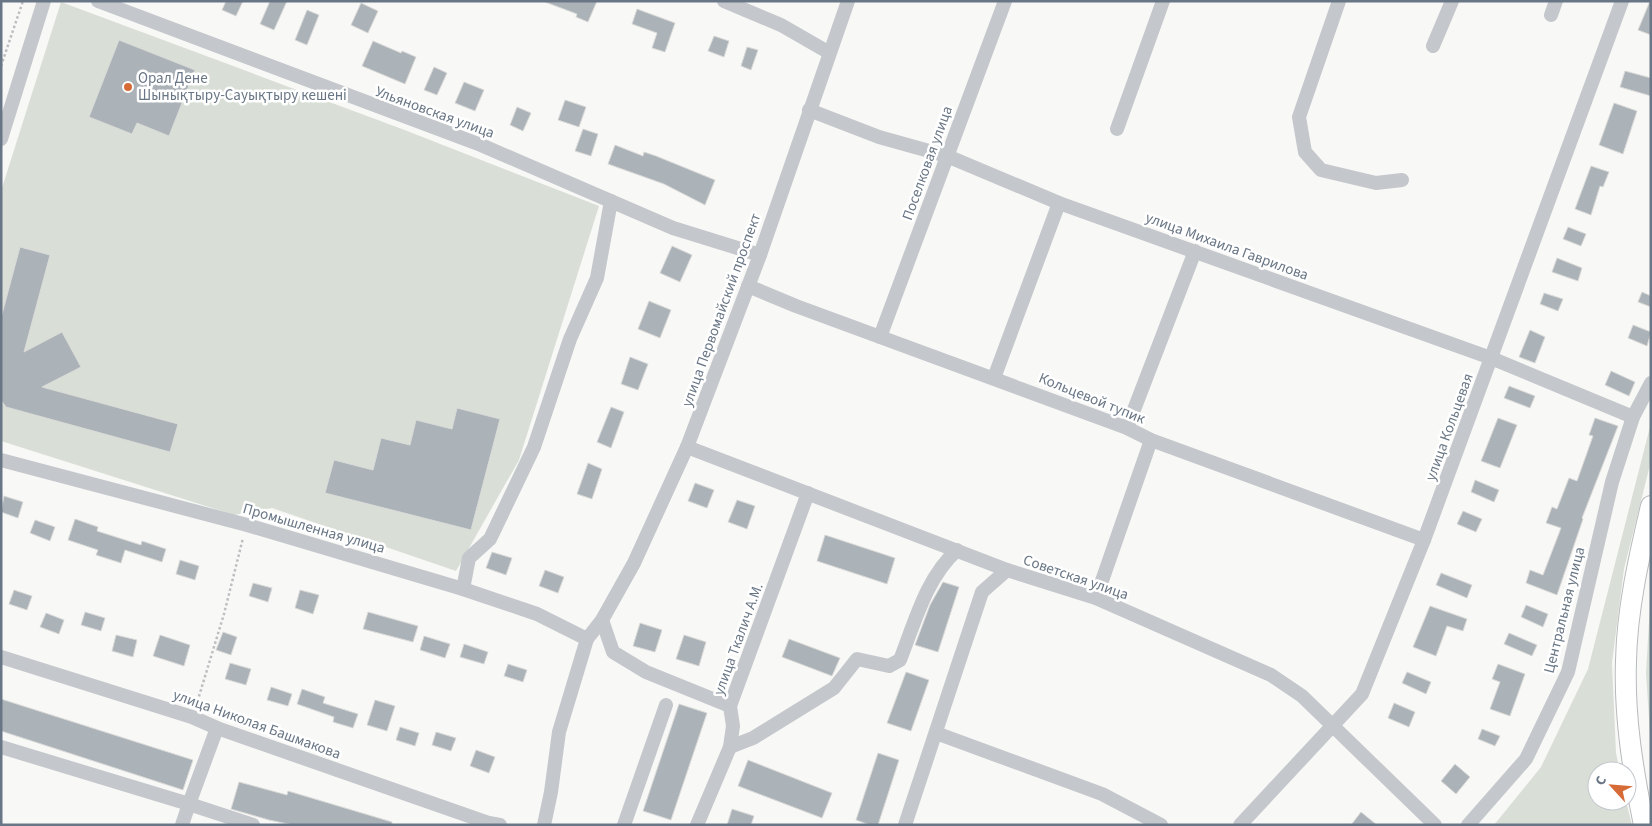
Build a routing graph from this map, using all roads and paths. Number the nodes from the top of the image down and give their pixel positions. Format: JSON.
{"nodes":[{"id":1,"x":22,"y":1,"type":"edge"},
{"id":2,"x":44,"y":1,"type":"edge"},
{"id":3,"x":98,"y":1,"type":"edge"},
{"id":4,"x":724,"y":1,"type":"edge"},
{"id":5,"x":848,"y":1,"type":"edge"},
{"id":6,"x":1006,"y":1,"type":"edge"},
{"id":7,"x":1163,"y":1,"type":"edge"},
{"id":8,"x":1339,"y":1,"type":"edge"},
{"id":9,"x":1452,"y":1,"type":"edge"},
{"id":10,"x":1556,"y":1,"type":"edge"},
{"id":11,"x":1618,"y":2,"type":"edge"},
{"id":12,"x":1550,"y":15,"type":"dead end"},
{"id":13,"x":1433,"y":46,"type":"dead end"},
{"id":14,"x":828,"y":52,"type":"junction"},
{"id":15,"x":1,"y":66,"type":"edge"},
{"id":16,"x":809,"y":110,"type":"junction"},
{"id":17,"x":1117,"y":129,"type":"dead end"},
{"id":18,"x":1,"y":139,"type":"edge"},
{"id":19,"x":947,"y":156,"type":"junction"},
{"id":20,"x":1402,"y":180,"type":"dead end"},
{"id":21,"x":611,"y":201,"type":"junction"},
{"id":22,"x":1060,"y":203,"type":"junction"},
{"id":23,"x":1195,"y":252,"type":"junction"},
{"id":24,"x":760,"y":255,"type":"junction"},
{"id":25,"x":748,"y":286,"type":"junction"},
{"id":26,"x":880,"y":337,"type":"junction"},
{"id":27,"x":1492,"y":358,"type":"junction"},
{"id":28,"x":994,"y":378,"type":"junction"},
{"id":29,"x":1651,"y":383,"type":"edge"},
{"id":30,"x":1633,"y":417,"type":"junction"},
{"id":31,"x":1127,"y":428,"type":"junction"},
{"id":32,"x":1151,"y":440,"type":"junction"},
{"id":33,"x":687,"y":447,"type":"junction"},
{"id":34,"x":1,"y":460,"type":"edge"},
{"id":35,"x":808,"y":492,"type":"junction"},
{"id":36,"x":1651,"y":506,"type":"edge"},
{"id":37,"x":247,"y":525,"type":"junction"},
{"id":38,"x":1424,"y":540,"type":"junction"},
{"id":39,"x":957,"y":550,"type":"junction"},
{"id":40,"x":1007,"y":570,"type":"junction"},
{"id":41,"x":463,"y":589,"type":"junction"},
{"id":42,"x":1096,"y":598,"type":"junction"},
{"id":43,"x":602,"y":620,"type":"junction"},
{"id":44,"x":587,"y":639,"type":"junction"},
{"id":45,"x":1,"y":657,"type":"edge"},
{"id":46,"x":666,"y":705,"type":"dead end"},
{"id":47,"x":730,"y":706,"type":"junction"},
{"id":48,"x":192,"y":717,"type":"junction"},
{"id":49,"x":1331,"y":726,"type":"junction"},
{"id":50,"x":217,"y":728,"type":"junction"},
{"id":51,"x":936,"y":733,"type":"junction"},
{"id":52,"x":1,"y":747,"type":"edge"},
{"id":53,"x":730,"y":748,"type":"junction"},
{"id":54,"x":189,"y":804,"type":"junction"},
{"id":55,"x":182,"y":825,"type":"edge"},
{"id":56,"x":254,"y":825,"type":"edge"},
{"id":57,"x":500,"y":825,"type":"edge"},
{"id":58,"x":544,"y":825,"type":"edge"},
{"id":59,"x":624,"y":825,"type":"edge"},
{"id":60,"x":697,"y":825,"type":"edge"},
{"id":61,"x":905,"y":825,"type":"edge"},
{"id":62,"x":1161,"y":825,"type":"edge"},
{"id":63,"x":1240,"y":825,"type":"edge"},
{"id":64,"x":1435,"y":825,"type":"edge"},
{"id":65,"x":1468,"y":825,"type":"edge"},
{"id":66,"x":1644,"y":825,"type":"edge"}],
"edges":[{"from":1,"to":15,"type":"path"},
{"from":2,"to":18,"type":"street"},
{"from":3,"to":21,"type":"street","name":"Ульяновская улица"},
{"from":4,"to":14,"type":"street"},
{"from":5,"to":14,"type":"street","name":"улица Первомайский проспект"},
{"from":6,"to":19,"type":"street","name":"Поселковая улица"},
{"from":7,"to":17,"type":"street"},
{"from":8,"to":20,"type":"street"},
{"from":9,"to":13,"type":"street"},
{"from":10,"to":12,"type":"street"},
{"from":11,"to":27,"type":"street","name":"улица Кольцевая"},
{"from":14,"to":16,"type":"street","name":"улица Первомайский проспект"},
{"from":16,"to":19,"type":"street","name":"улица Михаила Гаврилова"},
{"from":16,"to":24,"type":"street","name":"улица Первомайский проспект"},
{"from":19,"to":22,"type":"street","name":"улица Михаила Гаврилова"},
{"from":19,"to":26,"type":"street","name":"Поселковая улица"},
{"from":21,"to":24,"type":"street","name":"Ульяновская улица"},
{"from":21,"to":41,"type":"street"},
{"from":22,"to":23,"type":"street","name":"улица Михаила Гаврилова"},
{"from":22,"to":28,"type":"street"},
{"from":23,"to":27,"type":"street","name":"улица Михаила Гаврилова"},
{"from":23,"to":31,"type":"street"},
{"from":24,"to":25,"type":"street","name":"улица Первомайский проспект"},
{"from":25,"to":26,"type":"street","name":"Кольцевой тупик"},
{"from":25,"to":33,"type":"street","name":"улица Первомайский проспект"},
{"from":26,"to":28,"type":"street","name":"Кольцевой тупик"},
{"from":27,"to":30,"type":"street","name":"улица Михаила Гаврилова"},
{"from":27,"to":38,"type":"street","name":"улица Кольцевая"},
{"from":28,"to":31,"type":"street","name":"Кольцевой тупик"},
{"from":29,"to":30,"type":"street","name":"Центральная улица"},
{"from":30,"to":65,"type":"street","name":"Центральная улица"},
{"from":31,"to":32,"type":"street","name":"Кольцевой тупик"},
{"from":32,"to":38,"type":"street","name":"Кольцевой тупик"},
{"from":32,"to":42,"type":"street"},
{"from":33,"to":35,"type":"street","name":"Советская улица"},
{"from":33,"to":43,"type":"street","name":"улица Первомайский проспект"},
{"from":34,"to":37,"type":"street","name":"Промышленная улица"},
{"from":35,"to":39,"type":"street","name":"Советская улица"},
{"from":35,"to":47,"type":"street","name":"улица Ткалич А.М."},
{"from":36,"to":66,"type":"highway"},
{"from":37,"to":41,"type":"street","name":"Промышленная улица"},
{"from":37,"to":48,"type":"path"},
{"from":38,"to":49,"type":"street","name":"улица Кольцевая"},
{"from":39,"to":40,"type":"street","name":"Советская улица"},
{"from":39,"to":53,"type":"street"},
{"from":40,"to":42,"type":"street","name":"Советская улица"},
{"from":40,"to":51,"type":"street"},
{"from":41,"to":44,"type":"street","name":"Промышленная улица"},
{"from":42,"to":49,"type":"street","name":"Советская улица"},
{"from":43,"to":44,"type":"street"},
{"from":43,"to":47,"type":"street"},
{"from":44,"to":58,"type":"street"},
{"from":45,"to":48,"type":"street","name":"улица Николая Башмакова"},
{"from":46,"to":59,"type":"street"},
{"from":47,"to":53,"type":"street","name":"улица Ткалич А.М."},
{"from":48,"to":50,"type":"street","name":"улица Николая Башмакова"},
{"from":49,"to":63,"type":"street","name":"улица Кольцевая"},
{"from":49,"to":64,"type":"street","name":"Советская улица"},
{"from":50,"to":54,"type":"street"},
{"from":50,"to":57,"type":"street","name":"улица Николая Башмакова"},
{"from":51,"to":61,"type":"street"},
{"from":51,"to":62,"type":"street"},
{"from":52,"to":54,"type":"street"},
{"from":53,"to":60,"type":"street","name":"улица Ткалич А.М."},
{"from":54,"to":55,"type":"street"},
{"from":54,"to":56,"type":"street"}]}
